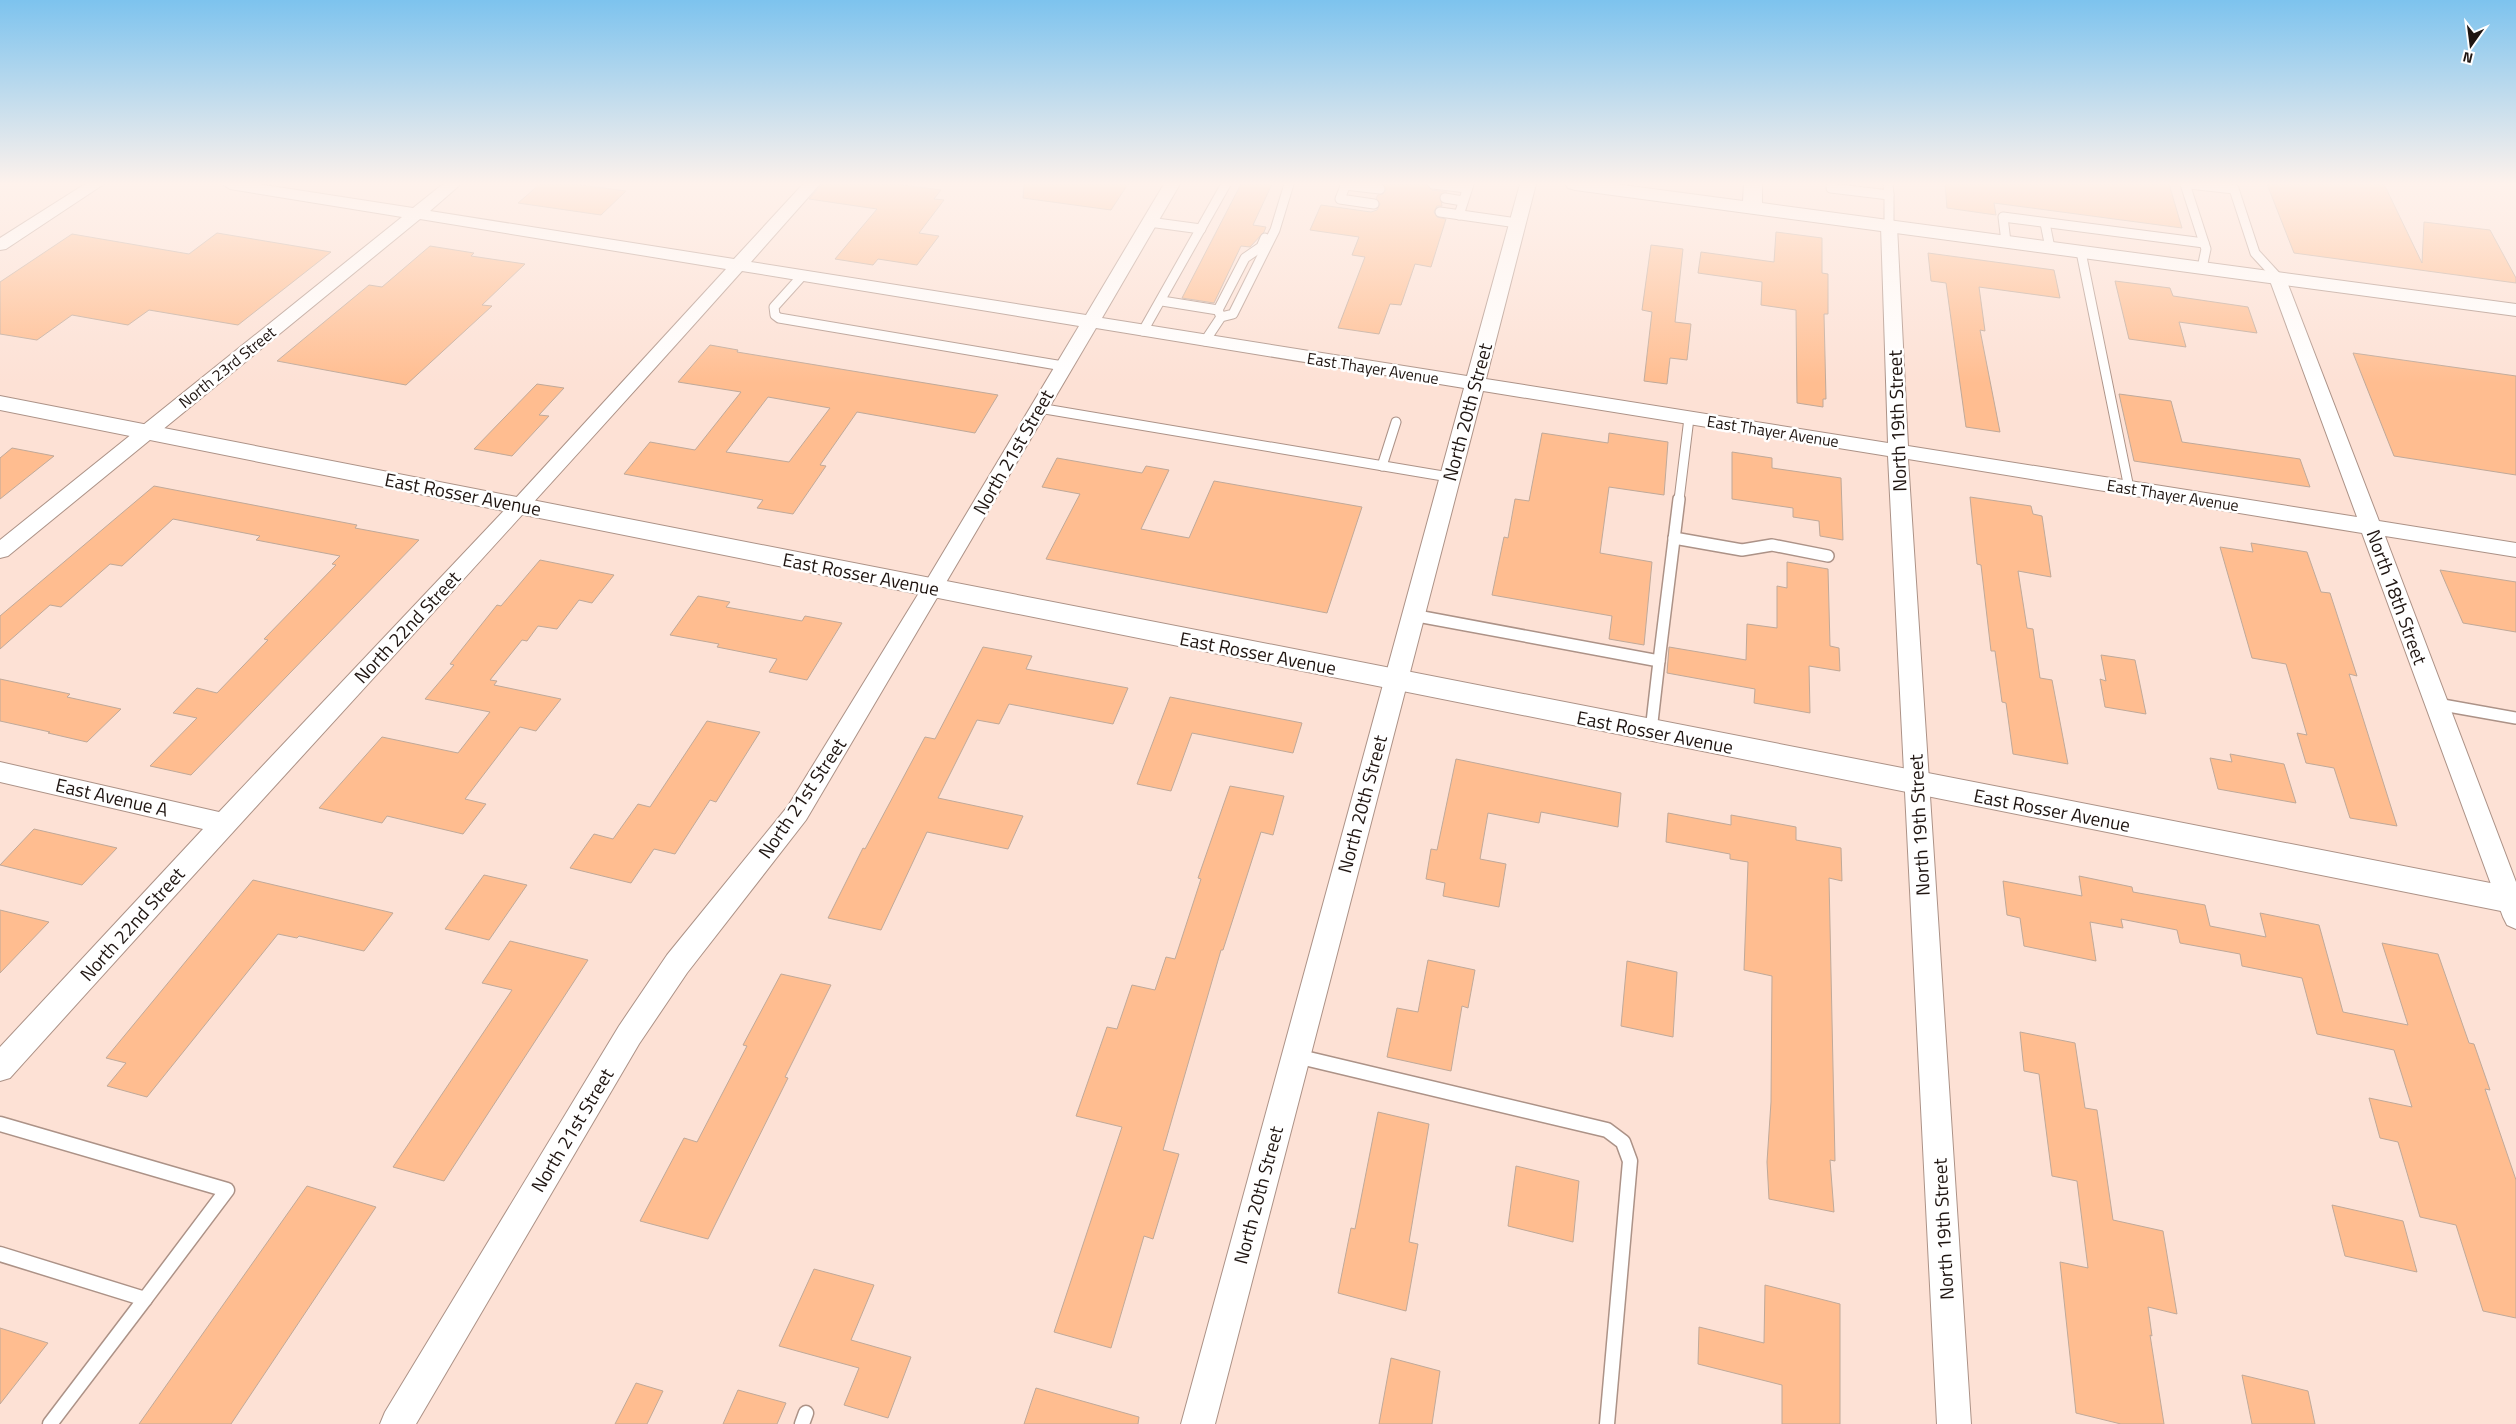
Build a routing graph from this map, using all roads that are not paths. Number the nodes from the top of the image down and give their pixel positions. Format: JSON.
{"nodes":[{"id":1,"x":371,"y":250,"type":"edge"},
{"id":2,"x":643,"y":250,"type":"edge"},
{"id":3,"x":751,"y":250,"type":"edge"},
{"id":4,"x":1132,"y":250,"type":"edge"},
{"id":5,"x":1189,"y":250,"type":"edge"},
{"id":6,"x":1256,"y":250,"type":"edge"},
{"id":7,"x":1265,"y":250,"type":"edge"},
{"id":8,"x":1510,"y":250,"type":"edge"},
{"id":9,"x":1890,"y":250,"type":"edge"},
{"id":10,"x":2068,"y":250,"type":"edge"},
{"id":11,"x":2206,"y":250,"type":"edge"},
{"id":12,"x":2254,"y":250,"type":"edge"},
{"id":13,"x":2080,"y":252,"type":"junction"},
{"id":14,"x":737,"y":266,"type":"junction"},
{"id":15,"x":2202,"y":268,"type":"junction"},
{"id":16,"x":802,"y":276,"type":"junction"},
{"id":17,"x":2278,"y":278,"type":"junction"},
{"id":18,"x":1162,"y":301,"type":"junction"},
{"id":19,"x":2516,"y":310,"type":"edge"},
{"id":20,"x":1219,"y":314,"type":"junction"},
{"id":21,"x":1089,"y":322,"type":"junction"},
{"id":22,"x":1143,"y":331,"type":"junction"},
{"id":23,"x":1205,"y":341,"type":"junction"},
{"id":24,"x":1064,"y":366,"type":"junction"},
{"id":25,"x":1474,"y":384,"type":"junction"},
{"id":26,"x":0,"y":402,"type":"edge"},
{"id":27,"x":1039,"y":408,"type":"junction"},
{"id":28,"x":1689,"y":418,"type":"junction"},
{"id":29,"x":1396,"y":422,"type":"dead end"},
{"id":30,"x":148,"y":432,"type":"junction"},
{"id":31,"x":1897,"y":451,"type":"junction"},
{"id":32,"x":1382,"y":466,"type":"junction"},
{"id":33,"x":1449,"y":477,"type":"junction"},
{"id":34,"x":2129,"y":488,"type":"junction"},
{"id":35,"x":520,"y":506,"type":"junction"},
{"id":36,"x":2371,"y":527,"type":"junction"},
{"id":37,"x":1674,"y":538,"type":"junction"},
{"id":38,"x":2516,"y":550,"type":"edge"},
{"id":39,"x":0,"y":551,"type":"edge"},
{"id":40,"x":1828,"y":556,"type":"dead end"},
{"id":41,"x":933,"y":589,"type":"junction"},
{"id":42,"x":1412,"y":616,"type":"junction"},
{"id":43,"x":1659,"y":661,"type":"junction"},
{"id":44,"x":1395,"y":680,"type":"junction"},
{"id":45,"x":2437,"y":704,"type":"junction"},
{"id":46,"x":2516,"y":718,"type":"edge"},
{"id":47,"x":1651,"y":731,"type":"junction"},
{"id":48,"x":0,"y":772,"type":"edge"},
{"id":49,"x":1917,"y":784,"type":"junction"},
{"id":50,"x":224,"y":823,"type":"junction"},
{"id":51,"x":2514,"y":906,"type":"edge"},
{"id":52,"x":1296,"y":1056,"type":"junction"},
{"id":53,"x":0,"y":1068,"type":"edge"},
{"id":54,"x":0,"y":1124,"type":"edge"},
{"id":55,"x":0,"y":1254,"type":"edge"},
{"id":56,"x":145,"y":1299,"type":"junction"},
{"id":57,"x":50,"y":1424,"type":"edge"},
{"id":58,"x":397,"y":1424,"type":"edge"},
{"id":59,"x":1198,"y":1424,"type":"edge"},
{"id":60,"x":1607,"y":1424,"type":"edge"},
{"id":61,"x":1954,"y":1424,"type":"edge"}],
"edges":[{"from":1,"to":30,"type":"street","name":"North 23rd Street"},
{"from":2,"to":14,"type":"street","name":"East Thayer Avenue"},
{"from":3,"to":14,"type":"street","name":"North 22nd Street"},
{"from":4,"to":21,"type":"street","name":"North 21st Street"},
{"from":5,"to":18,"type":"lane"},
{"from":6,"to":20,"type":"lane"},
{"from":7,"to":20,"type":"lane"},
{"from":8,"to":25,"type":"street","name":"North 20th Street"},
{"from":9,"to":31,"type":"street","name":"North 19th Street"},
{"from":10,"to":13,"type":"street"},
{"from":11,"to":15,"type":"lane"},
{"from":12,"to":17,"type":"lane"},
{"from":13,"to":15,"type":"street"},
{"from":13,"to":34,"type":"lane"},
{"from":14,"to":16,"type":"street","name":"East Thayer Avenue"},
{"from":14,"to":35,"type":"street","name":"North 22nd Street"},
{"from":15,"to":17,"type":"street"},
{"from":16,"to":21,"type":"street","name":"East Thayer Avenue"},
{"from":16,"to":24,"type":"lane"},
{"from":17,"to":19,"type":"street"},
{"from":17,"to":36,"type":"street","name":"North 18th Street"},
{"from":18,"to":20,"type":"lane"},
{"from":18,"to":22,"type":"lane"},
{"from":20,"to":23,"type":"lane"},
{"from":21,"to":22,"type":"street","name":"East Thayer Avenue"},
{"from":21,"to":24,"type":"street","name":"North 21st Street"},
{"from":22,"to":23,"type":"street","name":"East Thayer Avenue"},
{"from":23,"to":25,"type":"street","name":"East Thayer Avenue"},
{"from":24,"to":27,"type":"street","name":"North 21st Street"},
{"from":25,"to":28,"type":"street","name":"East Thayer Avenue"},
{"from":25,"to":33,"type":"street","name":"North 20th Street"},
{"from":26,"to":30,"type":"street","name":"East Rosser Avenue"},
{"from":27,"to":32,"type":"lane"},
{"from":27,"to":41,"type":"street","name":"North 21st Street"},
{"from":28,"to":31,"type":"street","name":"East Thayer Avenue"},
{"from":28,"to":37,"type":"lane"},
{"from":29,"to":32,"type":"lane"},
{"from":30,"to":35,"type":"street","name":"East Rosser Avenue"},
{"from":30,"to":39,"type":"street","name":"North 23rd Street"},
{"from":31,"to":34,"type":"street","name":"East Thayer Avenue"},
{"from":31,"to":49,"type":"street","name":"North 19th Street"},
{"from":32,"to":33,"type":"lane"},
{"from":33,"to":42,"type":"street","name":"North 20th Street"},
{"from":34,"to":36,"type":"street","name":"East Thayer Avenue"},
{"from":35,"to":41,"type":"street","name":"East Rosser Avenue"},
{"from":35,"to":50,"type":"street","name":"North 22nd Street"},
{"from":36,"to":38,"type":"street","name":"East Thayer Avenue"},
{"from":36,"to":45,"type":"street","name":"North 18th Street"},
{"from":37,"to":40,"type":"lane"},
{"from":37,"to":43,"type":"lane"},
{"from":41,"to":44,"type":"street","name":"East Rosser Avenue"},
{"from":41,"to":58,"type":"street","name":"North 21st Street"},
{"from":42,"to":43,"type":"lane"},
{"from":42,"to":44,"type":"street","name":"North 20th Street"},
{"from":43,"to":47,"type":"lane"},
{"from":44,"to":47,"type":"street","name":"East Rosser Avenue"},
{"from":44,"to":52,"type":"street","name":"North 20th Street"},
{"from":45,"to":46,"type":"lane"},
{"from":45,"to":51,"type":"street","name":"North 18th Street"},
{"from":47,"to":49,"type":"street","name":"East Rosser Avenue"},
{"from":48,"to":50,"type":"street","name":"East Avenue A"},
{"from":49,"to":51,"type":"street","name":"East Rosser Avenue"},
{"from":49,"to":61,"type":"street","name":"North 19th Street"},
{"from":50,"to":53,"type":"street","name":"North 22nd Street"},
{"from":52,"to":59,"type":"street","name":"North 20th Street"},
{"from":52,"to":60,"type":"lane"},
{"from":54,"to":56,"type":"lane"},
{"from":55,"to":56,"type":"lane"},
{"from":56,"to":57,"type":"lane"}]}
